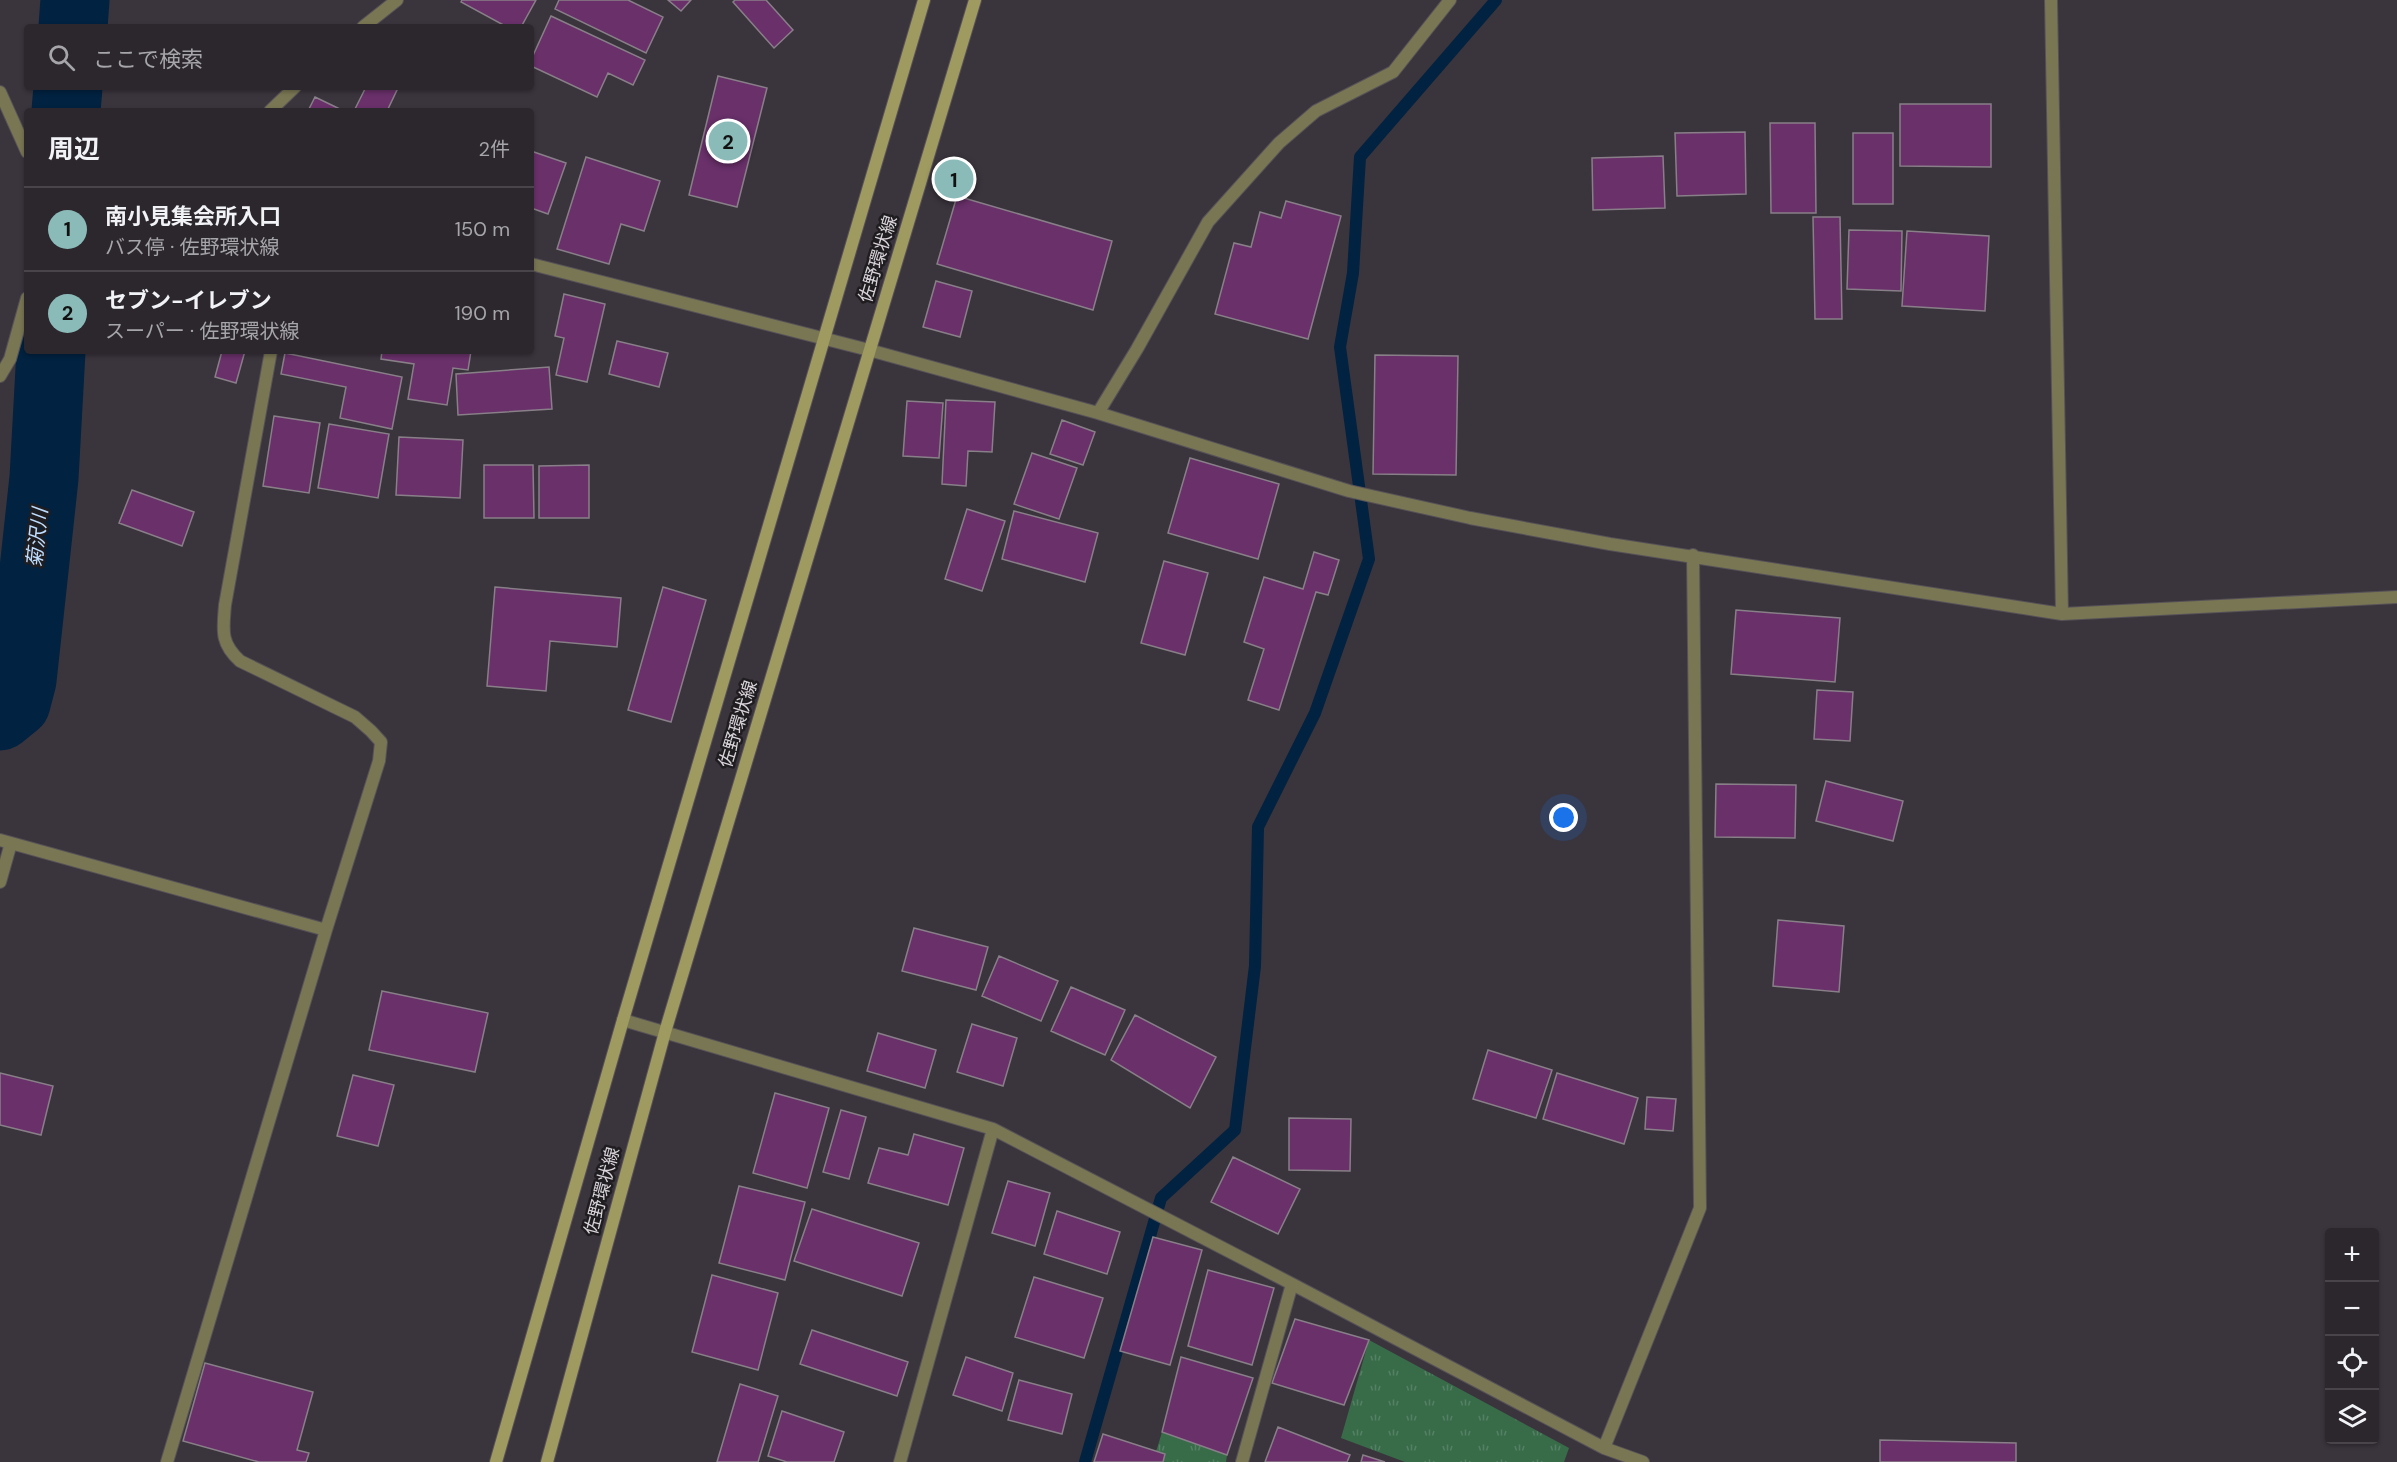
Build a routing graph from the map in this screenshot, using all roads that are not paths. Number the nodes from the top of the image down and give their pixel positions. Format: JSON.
{"nodes":[{"id":1,"x":397,"y":0,"type":"edge"},
{"id":2,"x":924,"y":0,"type":"edge"},
{"id":3,"x":975,"y":0,"type":"edge"},
{"id":4,"x":1450,"y":0,"type":"edge"},
{"id":5,"x":2051,"y":0,"type":"edge"},
{"id":6,"x":367,"y":24,"type":"edge"},
{"id":7,"x":292,"y":90,"type":"edge"},
{"id":8,"x":0,"y":92,"type":"edge"},
{"id":9,"x":273,"y":108,"type":"edge"},
{"id":10,"x":24,"y":145,"type":"edge"},
{"id":11,"x":534,"y":265,"type":"edge"},
{"id":12,"x":24,"y":309,"type":"edge"},
{"id":13,"x":823,"y":339,"type":"junction"},
{"id":14,"x":869,"y":350,"type":"junction"},
{"id":15,"x":271,"y":354,"type":"edge"},
{"id":16,"x":0,"y":376,"type":"edge"},
{"id":17,"x":1098,"y":413,"type":"junction"},
{"id":18,"x":1692,"y":555,"type":"junction"},
{"id":19,"x":2397,"y":597,"type":"edge"},
{"id":20,"x":2062,"y":614,"type":"junction"},
{"id":21,"x":6,"y":842,"type":"edge"},
{"id":22,"x":0,"y":882,"type":"edge"},
{"id":23,"x":326,"y":930,"type":"junction"},
{"id":24,"x":623,"y":1020,"type":"junction"},
{"id":25,"x":665,"y":1032,"type":"junction"},
{"id":26,"x":993,"y":1129,"type":"junction"},
{"id":27,"x":1292,"y":1284,"type":"junction"},
{"id":28,"x":1604,"y":1448,"type":"junction"},
{"id":29,"x":167,"y":1462,"type":"edge"},
{"id":30,"x":496,"y":1462,"type":"edge"},
{"id":31,"x":547,"y":1462,"type":"edge"},
{"id":32,"x":900,"y":1462,"type":"edge"},
{"id":33,"x":1242,"y":1462,"type":"edge"},
{"id":34,"x":1643,"y":1462,"type":"edge"}],
"edges":[{"from":1,"to":6,"type":"street"},
{"from":2,"to":13,"type":"main road","name":"佐野環状線"},
{"from":3,"to":14,"type":"main road","name":"佐野環状線"},
{"from":4,"to":17,"type":"street"},
{"from":5,"to":20,"type":"street"},
{"from":7,"to":9,"type":"street"},
{"from":8,"to":10,"type":"street"},
{"from":11,"to":13,"type":"street"},
{"from":12,"to":16,"type":"street"},
{"from":13,"to":14,"type":"street"},
{"from":13,"to":24,"type":"main road","name":"佐野環状線"},
{"from":14,"to":17,"type":"street"},
{"from":14,"to":25,"type":"main road","name":"佐野環状線"},
{"from":15,"to":23,"type":"street"},
{"from":17,"to":18,"type":"street"},
{"from":18,"to":20,"type":"street"},
{"from":18,"to":28,"type":"street"},
{"from":19,"to":20,"type":"street"},
{"from":21,"to":22,"type":"street"},
{"from":21,"to":23,"type":"street"},
{"from":23,"to":29,"type":"street"},
{"from":24,"to":25,"type":"street"},
{"from":24,"to":30,"type":"main road","name":"佐野環状線"},
{"from":25,"to":26,"type":"street"},
{"from":25,"to":31,"type":"main road","name":"佐野環状線"},
{"from":26,"to":27,"type":"street"},
{"from":26,"to":32,"type":"street"},
{"from":27,"to":28,"type":"street"},
{"from":27,"to":33,"type":"street"},
{"from":28,"to":34,"type":"street"}]}
